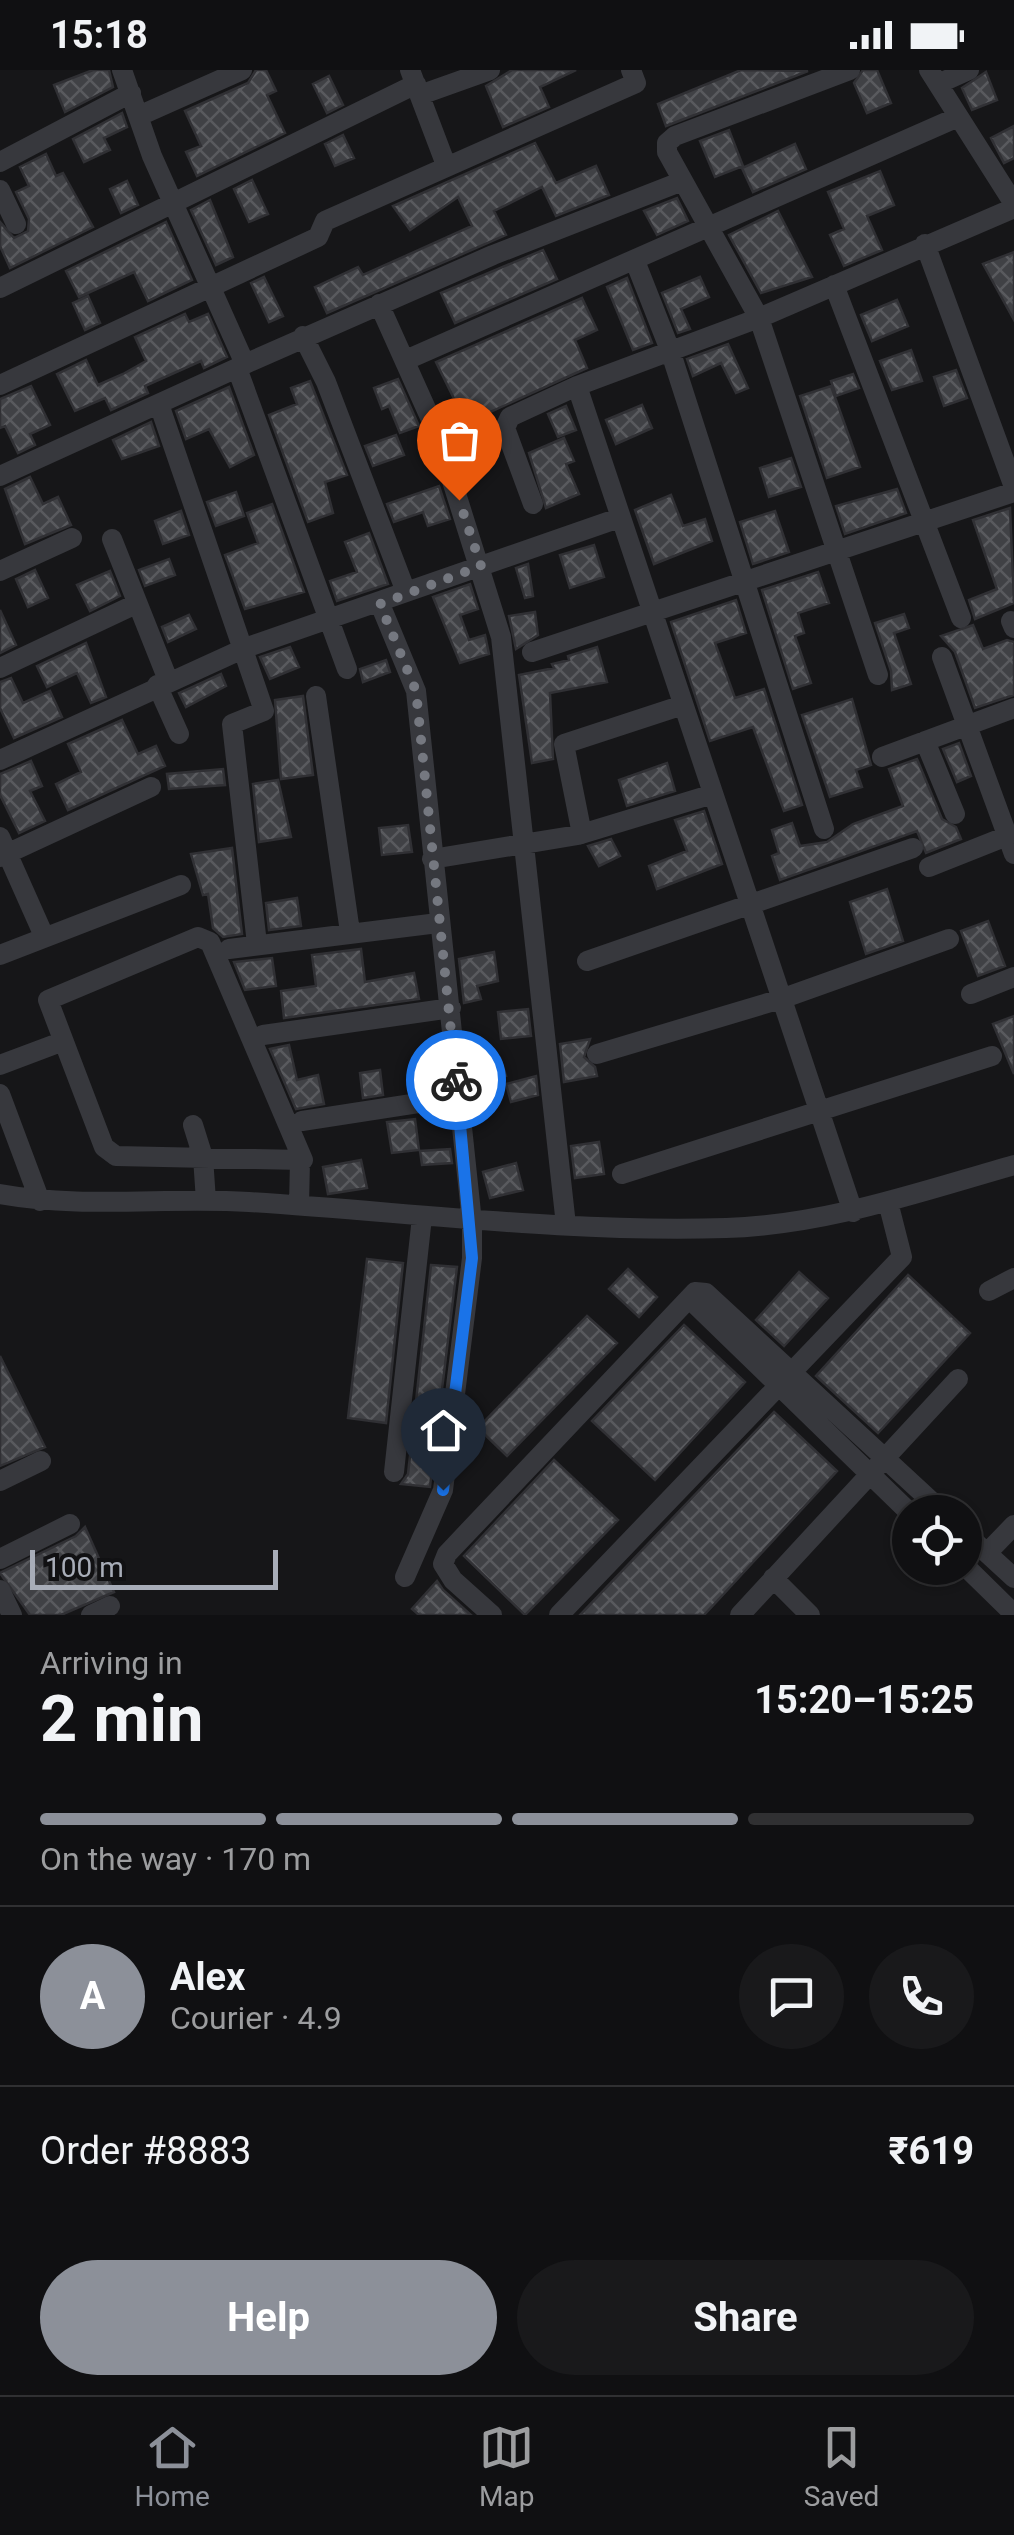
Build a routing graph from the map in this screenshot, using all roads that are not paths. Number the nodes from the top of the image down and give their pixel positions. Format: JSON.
{"nodes":[{"id":1,"x":122,"y":70,"type":"edge"},
{"id":2,"x":242,"y":70,"type":"edge"},
{"id":3,"x":490,"y":70,"type":"edge"},
{"id":4,"x":631,"y":70,"type":"edge"},
{"id":5,"x":850,"y":70,"type":"edge"},
{"id":6,"x":969,"y":70,"type":"edge"},
{"id":7,"x":933,"y":77,"type":"edge"},
{"id":8,"x":415,"y":83,"type":"edge"},
{"id":9,"x":131,"y":93,"type":"junction"},
{"id":10,"x":141,"y":115,"type":"junction"},
{"id":11,"x":958,"y":116,"type":"junction"},
{"id":12,"x":0,"y":162,"type":"edge"},
{"id":13,"x":446,"y":165,"type":"junction"},
{"id":14,"x":680,"y":182,"type":"junction"},
{"id":15,"x":0,"y":190,"type":"edge"},
{"id":16,"x":174,"y":200,"type":"junction"},
{"id":17,"x":1014,"y":206,"type":"edge"},
{"id":18,"x":16,"y":224,"type":"dead end"},
{"id":19,"x":706,"y":228,"type":"junction"},
{"id":20,"x":925,"y":244,"type":"junction"},
{"id":21,"x":635,"y":261,"type":"junction"},
{"id":22,"x":209,"y":286,"type":"junction"},
{"id":23,"x":834,"y":286,"type":"junction"},
{"id":24,"x":0,"y":288,"type":"edge"},
{"id":25,"x":379,"y":304,"type":"junction"},
{"id":26,"x":759,"y":318,"type":"junction"},
{"id":27,"x":303,"y":336,"type":"junction"},
{"id":28,"x":670,"y":350,"type":"junction"},
{"id":29,"x":406,"y":360,"type":"junction"},
{"id":30,"x":241,"y":366,"type":"junction"},
{"id":31,"x":0,"y":385,"type":"edge"},
{"id":32,"x":577,"y":386,"type":"junction"},
{"id":33,"x":159,"y":404,"type":"junction"},
{"id":34,"x":0,"y":476,"type":"edge"},
{"id":35,"x":1014,"y":490,"type":"edge"},
{"id":36,"x":533,"y":504,"type":"dead end"},
{"id":37,"x":619,"y":518,"type":"junction"},
{"id":38,"x":926,"y":521,"type":"junction"},
{"id":39,"x":72,"y":538,"type":"dead end"},
{"id":40,"x":112,"y":539,"type":"dead end"},
{"id":41,"x":839,"y":550,"type":"junction"},
{"id":42,"x":481,"y":566,"type":"junction"},
{"id":43,"x":0,"y":571,"type":"edge"},
{"id":44,"x":745,"y":580,"type":"junction"},
{"id":45,"x":406,"y":592,"type":"junction"},
{"id":46,"x":136,"y":604,"type":"junction"},
{"id":47,"x":380,"y":604,"type":"junction"},
{"id":48,"x":652,"y":610,"type":"junction"},
{"id":49,"x":961,"y":618,"type":"dead end"},
{"id":50,"x":326,"y":620,"type":"junction"},
{"id":51,"x":245,"y":648,"type":"junction"},
{"id":52,"x":532,"y":652,"type":"dead end"},
{"id":53,"x":942,"y":656,"type":"dead end"},
{"id":54,"x":0,"y":668,"type":"edge"},
{"id":55,"x":347,"y":669,"type":"dead end"},
{"id":56,"x":878,"y":675,"type":"dead end"},
{"id":57,"x":162,"y":682,"type":"junction"},
{"id":58,"x":316,"y":696,"type":"dead end"},
{"id":59,"x":683,"y":704,"type":"junction"},
{"id":60,"x":1014,"y":708,"type":"edge"},
{"id":61,"x":968,"y":725,"type":"junction"},
{"id":62,"x":179,"y":734,"type":"dead end"},
{"id":63,"x":925,"y":741,"type":"junction"},
{"id":64,"x":882,"y":756,"type":"dead end"},
{"id":65,"x":0,"y":760,"type":"edge"},
{"id":66,"x":151,"y":787,"type":"dead end"},
{"id":67,"x":713,"y":794,"type":"junction"},
{"id":68,"x":954,"y":814,"type":"dead end"},
{"id":69,"x":824,"y":829,"type":"dead end"},
{"id":70,"x":582,"y":834,"type":"junction"},
{"id":71,"x":526,"y":844,"type":"junction"},
{"id":72,"x":1011,"y":845,"type":"edge"},
{"id":73,"x":914,"y":848,"type":"dead end"},
{"id":74,"x":3,"y":849,"type":"edge"},
{"id":75,"x":432,"y":859,"type":"junction"},
{"id":76,"x":929,"y":867,"type":"dead end"},
{"id":77,"x":181,"y":884,"type":"dead end"},
{"id":78,"x":750,"y":905,"type":"junction"},
{"id":79,"x":438,"y":923,"type":"junction"},
{"id":80,"x":350,"y":932,"type":"junction"},
{"id":81,"x":44,"y":936,"type":"junction"},
{"id":82,"x":949,"y":938,"type":"dead end"},
{"id":83,"x":257,"y":944,"type":"junction"},
{"id":84,"x":229,"y":949,"type":"dead end"},
{"id":85,"x":0,"y":955,"type":"edge"},
{"id":86,"x":587,"y":962,"type":"dead end"},
{"id":87,"x":1014,"y":976,"type":"edge"},
{"id":88,"x":971,"y":994,"type":"dead end"},
{"id":89,"x":781,"y":999,"type":"junction"},
{"id":90,"x":450,"y":1008,"type":"junction"},
{"id":91,"x":263,"y":1036,"type":"dead end"},
{"id":92,"x":52,"y":1045,"type":"dead end"},
{"id":93,"x":597,"y":1054,"type":"dead end"},
{"id":94,"x":992,"y":1056,"type":"dead end"},
{"id":95,"x":0,"y":1064,"type":"edge"},
{"id":96,"x":0,"y":1094,"type":"edge"},
{"id":97,"x":457,"y":1096,"type":"junction"},
{"id":98,"x":819,"y":1112,"type":"junction"},
{"id":99,"x":302,"y":1122,"type":"dead end"},
{"id":100,"x":193,"y":1125,"type":"dead end"},
{"id":101,"x":203,"y":1157,"type":"junction"},
{"id":102,"x":300,"y":1161,"type":"junction"},
{"id":103,"x":1014,"y":1166,"type":"edge"},
{"id":104,"x":622,"y":1174,"type":"dead end"},
{"id":105,"x":0,"y":1194,"type":"edge"},
{"id":106,"x":40,"y":1201,"type":"junction"},
{"id":107,"x":206,"y":1201,"type":"junction"},
{"id":108,"x":888,"y":1202,"type":"junction"},
{"id":109,"x":299,"y":1205,"type":"junction"},
{"id":110,"x":853,"y":1212,"type":"junction"},
{"id":111,"x":422,"y":1217,"type":"junction"},
{"id":112,"x":472,"y":1222,"type":"junction"},
{"id":113,"x":566,"y":1224,"type":"junction"},
{"id":114,"x":1014,"y":1278,"type":"edge"},
{"id":115,"x":989,"y":1290,"type":"dead end"},
{"id":116,"x":783,"y":1377,"type":"junction"},
{"id":117,"x":958,"y":1378,"type":"dead end"},
{"id":118,"x":882,"y":1456,"type":"junction"},
{"id":119,"x":41,"y":1461,"type":"dead end"},
{"id":120,"x":394,"y":1472,"type":"dead end"},
{"id":121,"x":868,"y":1472,"type":"junction"},
{"id":122,"x":0,"y":1481,"type":"edge"},
{"id":123,"x":892,"y":1495,"type":"edge"},
{"id":124,"x":924,"y":1495,"type":"edge"},
{"id":125,"x":70,"y":1524,"type":"dead end"},
{"id":126,"x":1014,"y":1525,"type":"edge"},
{"id":127,"x":982,"y":1548,"type":"edge"},
{"id":128,"x":987,"y":1553,"type":"junction"},
{"id":129,"x":0,"y":1558,"type":"edge"},
{"id":130,"x":405,"y":1577,"type":"dead end"},
{"id":131,"x":773,"y":1578,"type":"junction"},
{"id":132,"x":1014,"y":1578,"type":"edge"},
{"id":133,"x":982,"y":1583,"type":"edge"},
{"id":134,"x":0,"y":1590,"type":"edge"},
{"id":135,"x":1014,"y":1614,"type":"edge"},
{"id":136,"x":12,"y":1615,"type":"edge"},
{"id":137,"x":492,"y":1615,"type":"edge"},
{"id":138,"x":559,"y":1615,"type":"edge"},
{"id":139,"x":740,"y":1615,"type":"edge"},
{"id":140,"x":810,"y":1615,"type":"edge"}],
"edges":[{"from":1,"to":9,"type":"street"},
{"from":2,"to":10,"type":"street"},
{"from":3,"to":8,"type":"street"},
{"from":4,"to":13,"type":"street"},
{"from":5,"to":14,"type":"street"},
{"from":6,"to":7,"type":"street"},
{"from":7,"to":11,"type":"street"},
{"from":8,"to":13,"type":"street"},
{"from":8,"to":16,"type":"street"},
{"from":9,"to":10,"type":"street"},
{"from":9,"to":12,"type":"street"},
{"from":10,"to":16,"type":"street"},
{"from":11,"to":17,"type":"street"},
{"from":11,"to":19,"type":"street"},
{"from":13,"to":22,"type":"street"},
{"from":14,"to":19,"type":"street"},
{"from":14,"to":25,"type":"street"},
{"from":15,"to":18,"type":"street"},
{"from":16,"to":22,"type":"street"},
{"from":16,"to":24,"type":"street"},
{"from":17,"to":20,"type":"street"},
{"from":19,"to":21,"type":"street"},
{"from":19,"to":26,"type":"street"},
{"from":20,"to":23,"type":"street"},
{"from":20,"to":35,"type":"street"},
{"from":21,"to":28,"type":"street"},
{"from":21,"to":29,"type":"street"},
{"from":22,"to":30,"type":"street"},
{"from":22,"to":31,"type":"street"},
{"from":23,"to":26,"type":"street"},
{"from":23,"to":38,"type":"street"},
{"from":25,"to":27,"type":"street"},
{"from":25,"to":29,"type":"street"},
{"from":26,"to":28,"type":"street"},
{"from":26,"to":41,"type":"street"},
{"from":27,"to":30,"type":"street"},
{"from":27,"to":45,"type":"street"},
{"from":28,"to":32,"type":"street"},
{"from":28,"to":44,"type":"street"},
{"from":29,"to":42,"type":"street"},
{"from":30,"to":33,"type":"street"},
{"from":30,"to":50,"type":"street"},
{"from":32,"to":36,"type":"street"},
{"from":32,"to":37,"type":"street"},
{"from":33,"to":34,"type":"street"},
{"from":33,"to":51,"type":"street"},
{"from":35,"to":38,"type":"street"},
{"from":37,"to":42,"type":"street"},
{"from":37,"to":48,"type":"street"},
{"from":38,"to":41,"type":"street"},
{"from":38,"to":49,"type":"street"},
{"from":39,"to":43,"type":"street"},
{"from":40,"to":46,"type":"street"},
{"from":41,"to":44,"type":"street"},
{"from":41,"to":56,"type":"street"},
{"from":42,"to":45,"type":"street"},
{"from":42,"to":71,"type":"street"},
{"from":44,"to":48,"type":"street"},
{"from":44,"to":69,"type":"street"},
{"from":45,"to":47,"type":"street"},
{"from":46,"to":54,"type":"street"},
{"from":46,"to":57,"type":"street"},
{"from":47,"to":50,"type":"street"},
{"from":47,"to":75,"type":"street"},
{"from":48,"to":52,"type":"street"},
{"from":48,"to":59,"type":"street"},
{"from":50,"to":51,"type":"street"},
{"from":50,"to":55,"type":"street"},
{"from":51,"to":57,"type":"street"},
{"from":51,"to":83,"type":"street"},
{"from":53,"to":61,"type":"street"},
{"from":57,"to":62,"type":"street"},
{"from":57,"to":65,"type":"street"},
{"from":58,"to":80,"type":"street"},
{"from":59,"to":67,"type":"street"},
{"from":59,"to":70,"type":"street"},
{"from":60,"to":61,"type":"street"},
{"from":61,"to":63,"type":"street"},
{"from":61,"to":72,"type":"street"},
{"from":63,"to":64,"type":"street"},
{"from":63,"to":68,"type":"street"},
{"from":66,"to":74,"type":"street"},
{"from":67,"to":70,"type":"street"},
{"from":67,"to":78,"type":"street"},
{"from":70,"to":71,"type":"street"},
{"from":71,"to":75,"type":"street"},
{"from":71,"to":113,"type":"street"},
{"from":72,"to":76,"type":"street"},
{"from":73,"to":78,"type":"street"},
{"from":74,"to":81,"type":"street"},
{"from":75,"to":79,"type":"street"},
{"from":77,"to":81,"type":"street"},
{"from":78,"to":86,"type":"street"},
{"from":78,"to":89,"type":"street"},
{"from":79,"to":80,"type":"street"},
{"from":79,"to":90,"type":"street"},
{"from":80,"to":83,"type":"street"},
{"from":81,"to":85,"type":"street"},
{"from":82,"to":89,"type":"street"},
{"from":83,"to":84,"type":"street"},
{"from":87,"to":88,"type":"street"},
{"from":89,"to":93,"type":"street"},
{"from":89,"to":98,"type":"street"},
{"from":90,"to":91,"type":"street"},
{"from":90,"to":97,"type":"street"},
{"from":92,"to":95,"type":"street"},
{"from":94,"to":98,"type":"street"},
{"from":96,"to":106,"type":"street"},
{"from":97,"to":99,"type":"street"},
{"from":97,"to":112,"type":"street"},
{"from":98,"to":104,"type":"street"},
{"from":98,"to":110,"type":"street"},
{"from":100,"to":101,"type":"street"},
{"from":101,"to":102,"type":"street"},
{"from":101,"to":102,"type":"street"},
{"from":101,"to":107,"type":"street"},
{"from":102,"to":109,"type":"street"},
{"from":103,"to":108,"type":"street"},
{"from":105,"to":106,"type":"street"},
{"from":106,"to":107,"type":"street"},
{"from":107,"to":109,"type":"street"},
{"from":108,"to":110,"type":"street"},
{"from":108,"to":116,"type":"street"},
{"from":109,"to":111,"type":"street"},
{"from":110,"to":113,"type":"street"},
{"from":111,"to":112,"type":"street"},
{"from":111,"to":120,"type":"street"},
{"from":112,"to":113,"type":"street"},
{"from":112,"to":130,"type":"street"},
{"from":114,"to":115,"type":"street"},
{"from":116,"to":118,"type":"street"},
{"from":116,"to":121,"type":"street"},
{"from":116,"to":137,"type":"street"},
{"from":116,"to":138,"type":"street"},
{"from":117,"to":118,"type":"street"},
{"from":118,"to":121,"type":"street"},
{"from":118,"to":124,"type":"street"},
{"from":119,"to":122,"type":"street"},
{"from":121,"to":123,"type":"street"},
{"from":121,"to":131,"type":"street"},
{"from":125,"to":129,"type":"street"},
{"from":126,"to":128,"type":"street"},
{"from":127,"to":128,"type":"street"},
{"from":128,"to":132,"type":"street"},
{"from":131,"to":139,"type":"street"},
{"from":131,"to":140,"type":"street"},
{"from":133,"to":135,"type":"street"},
{"from":134,"to":136,"type":"street"}]}
